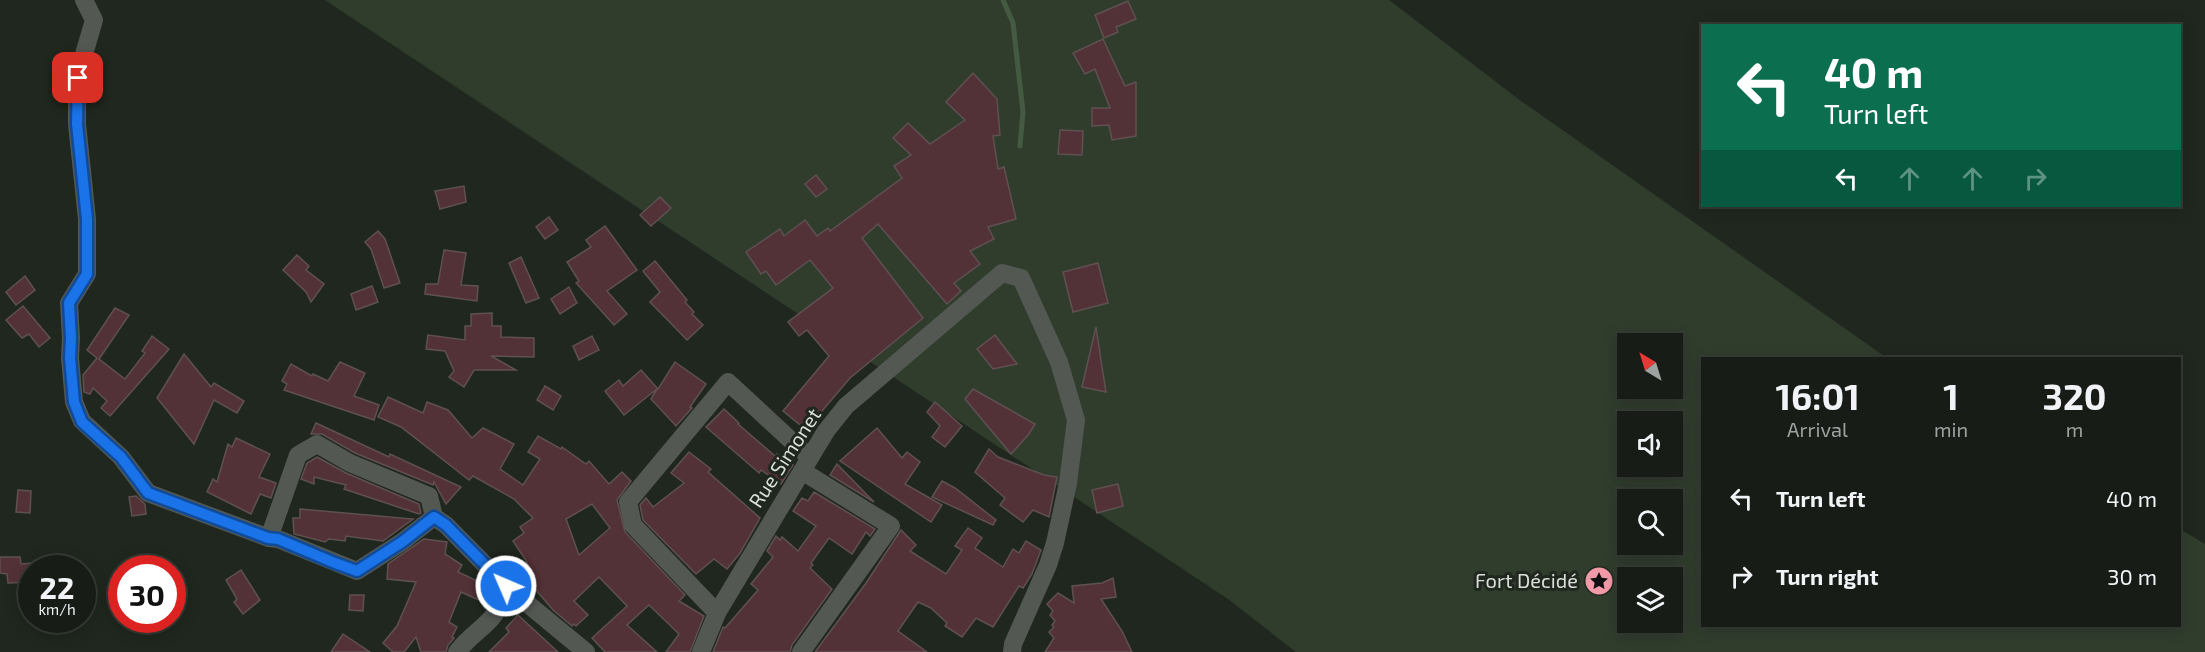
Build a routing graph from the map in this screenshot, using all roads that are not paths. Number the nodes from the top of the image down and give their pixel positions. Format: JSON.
{"nodes":[{"id":1,"x":84,"y":0,"type":"edge"},
{"id":2,"x":806,"y":464,"type":"junction"},
{"id":3,"x":434,"y":517,"type":"junction"},
{"id":4,"x":268,"y":538,"type":"junction"},
{"id":5,"x":506,"y":586,"type":"junction"},
{"id":6,"x":717,"y":613,"type":"junction"},
{"id":7,"x":457,"y":652,"type":"edge"},
{"id":8,"x":586,"y":652,"type":"edge"},
{"id":9,"x":701,"y":652,"type":"edge"},
{"id":10,"x":801,"y":652,"type":"edge"},
{"id":11,"x":1012,"y":652,"type":"edge"}],
"edges":[{"from":1,"to":4,"type":"street"},
{"from":2,"to":6,"type":"street","name":"Rue Simonet"},
{"from":2,"to":6,"type":"street"},
{"from":2,"to":10,"type":"street"},
{"from":2,"to":11,"type":"street","name":"Rue Simonet"},
{"from":3,"to":4,"type":"street"},
{"from":3,"to":4,"type":"street"},
{"from":3,"to":5,"type":"street"},
{"from":5,"to":7,"type":"street"},
{"from":5,"to":8,"type":"street"},
{"from":6,"to":9,"type":"street","name":"Rue Simonet"}]}
